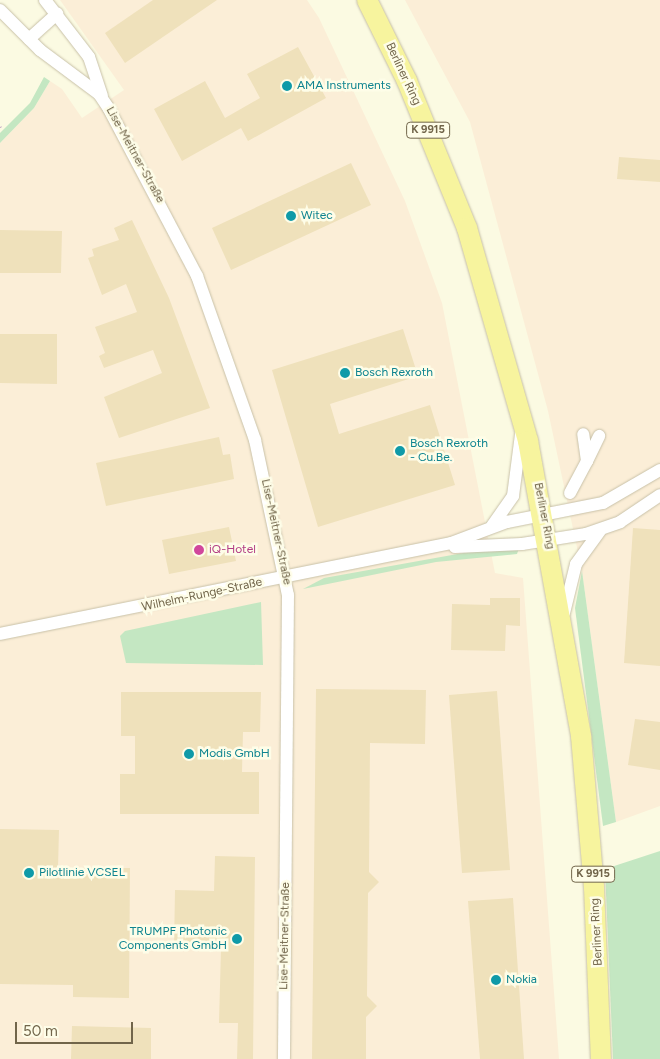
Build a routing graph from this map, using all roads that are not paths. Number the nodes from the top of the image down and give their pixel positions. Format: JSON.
{"nodes":[{"id":1,"x":45,"y":0,"type":"edge"},
{"id":2,"x":367,"y":0,"type":"edge"},
{"id":3,"x":0,"y":10,"type":"edge"},
{"id":4,"x":57,"y":14,"type":"junction"},
{"id":5,"x":29,"y":39,"type":"junction"},
{"id":6,"x":104,"y":100,"type":"junction"},
{"id":7,"x":523,"y":419,"type":"junction"},
{"id":8,"x":582,"y":434,"type":"dead end"},
{"id":9,"x":599,"y":436,"type":"dead end"},
{"id":10,"x":587,"y":461,"type":"junction"},
{"id":11,"x":660,"y":470,"type":"edge"},
{"id":12,"x":570,"y":493,"type":"dead end"},
{"id":13,"x":660,"y":495,"type":"edge"},
{"id":14,"x":544,"y":517,"type":"junction"},
{"id":15,"x":602,"y":530,"type":"junction"},
{"id":16,"x":486,"y":531,"type":"junction"},
{"id":17,"x":549,"y":542,"type":"junction"},
{"id":18,"x":433,"y":548,"type":"junction"},
{"id":19,"x":286,"y":578,"type":"junction"},
{"id":20,"x":563,"y":624,"type":"junction"},
{"id":21,"x":0,"y":634,"type":"edge"},
{"id":22,"x":284,"y":1059,"type":"edge"},
{"id":23,"x":601,"y":1059,"type":"edge"}],
"edges":[{"from":1,"to":4,"type":"street","name":"Lise-Meitner-Straße"},
{"from":2,"to":7,"type":"main road","name":"Berliner Ring","number":"K 9915"},
{"from":3,"to":5,"type":"street","name":"Lise-Meitner-Straße"},
{"from":4,"to":5,"type":"street"},
{"from":4,"to":6,"type":"street","name":"Lise-Meitner-Straße"},
{"from":5,"to":6,"type":"street","name":"Lise-Meitner-Straße"},
{"from":6,"to":19,"type":"street","name":"Lise-Meitner-Straße"},
{"from":7,"to":14,"type":"main road","name":"Berliner Ring","number":"K 9915"},
{"from":7,"to":16,"type":"street"},
{"from":8,"to":10,"type":"street"},
{"from":9,"to":10,"type":"street"},
{"from":10,"to":12,"type":"street"},
{"from":11,"to":14,"type":"street","name":"Wilhelm-Runge-Straße"},
{"from":13,"to":15,"type":"street"},
{"from":14,"to":16,"type":"street","name":"Wilhelm-Runge-Straße"},
{"from":14,"to":17,"type":"main road","name":"Berliner Ring"},
{"from":15,"to":17,"type":"street","name":"Wilhelm-Runge-Straße"},
{"from":15,"to":20,"type":"street"},
{"from":16,"to":18,"type":"street","name":"Wilhelm-Runge-Straße"},
{"from":17,"to":18,"type":"street","name":"Wilhelm-Runge-Straße"},
{"from":17,"to":20,"type":"main road","name":"Berliner Ring","number":"K 9915"},
{"from":18,"to":19,"type":"street","name":"Wilhelm-Runge-Straße"},
{"from":19,"to":21,"type":"street","name":"Wilhelm-Runge-Straße"},
{"from":19,"to":22,"type":"street","name":"Lise-Meitner-Straße"},
{"from":20,"to":23,"type":"main road","name":"Berliner Ring","number":"K 9915"}]}
